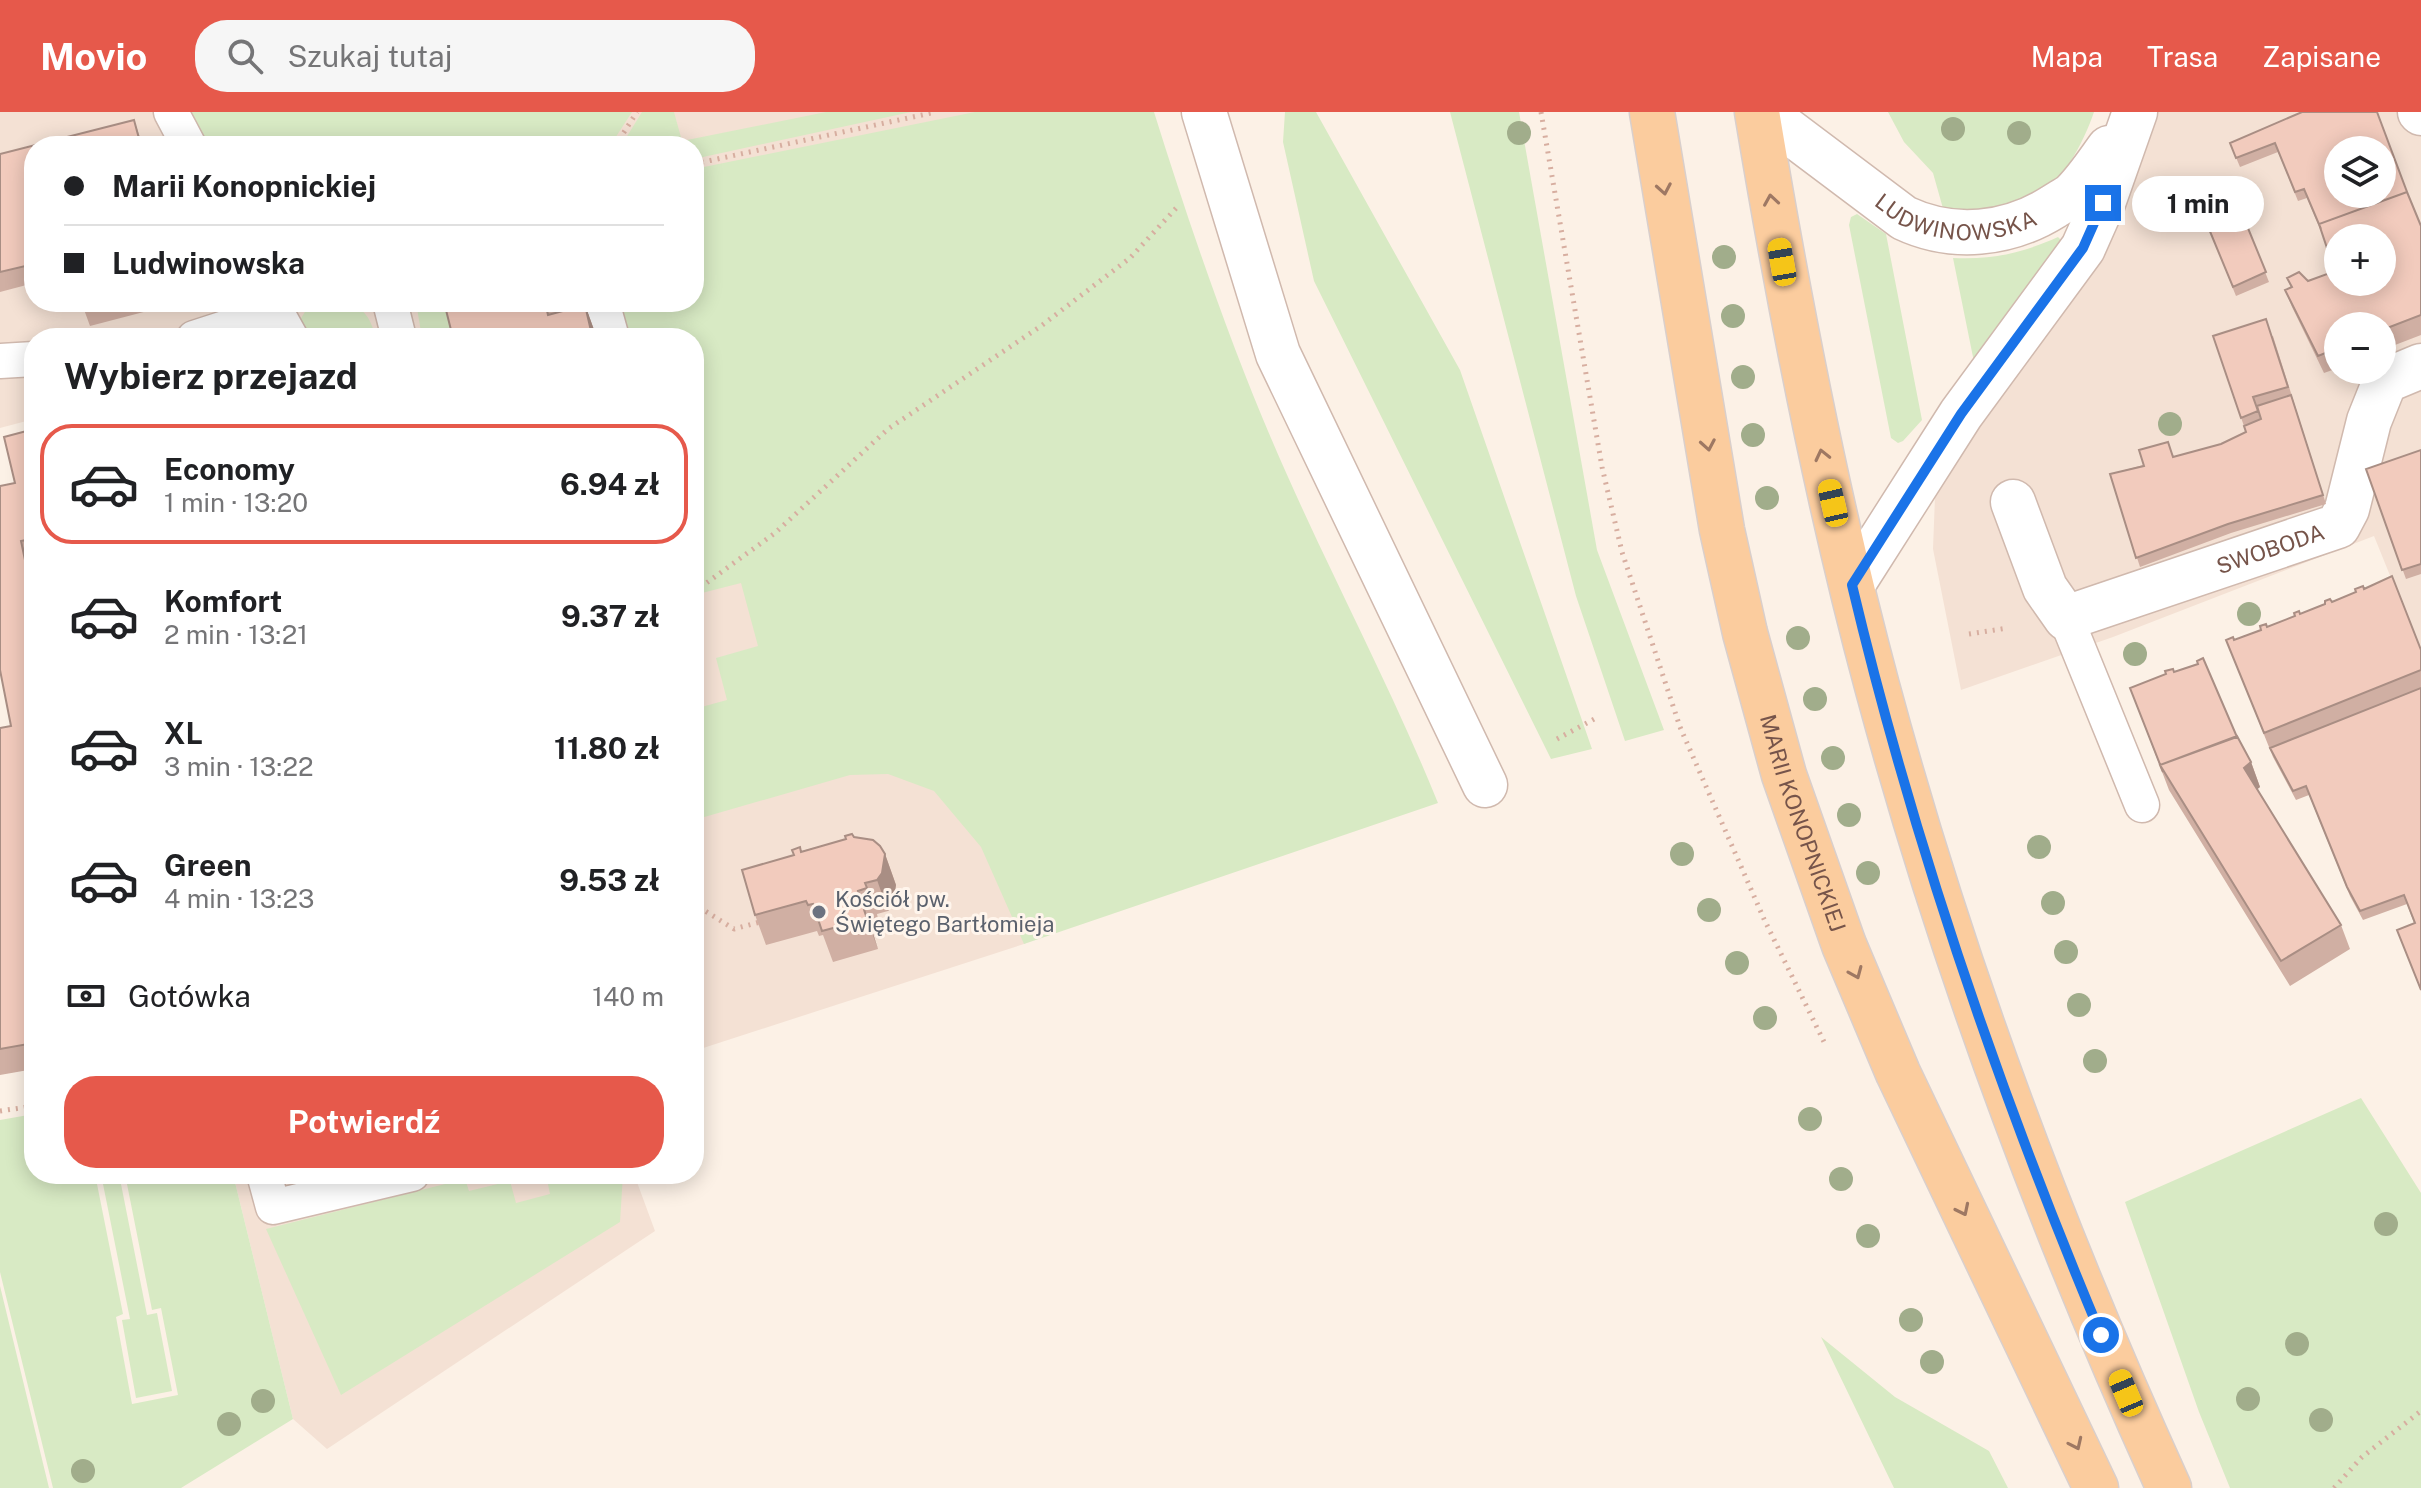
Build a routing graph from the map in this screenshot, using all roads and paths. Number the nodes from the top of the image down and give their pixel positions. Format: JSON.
{"nodes":[{"id":1,"x":171,"y":112,"type":"edge"},
{"id":2,"x":637,"y":112,"type":"edge"},
{"id":3,"x":936,"y":112,"type":"edge"},
{"id":4,"x":1204,"y":112,"type":"edge"},
{"id":5,"x":1652,"y":112,"type":"edge"},
{"id":6,"x":1757,"y":112,"type":"edge"},
{"id":7,"x":1763,"y":112,"type":"edge"},
{"id":8,"x":2132,"y":112,"type":"edge"},
{"id":9,"x":184,"y":136,"type":"edge"},
{"id":10,"x":621,"y":136,"type":"edge"},
{"id":11,"x":1221,"y":160,"type":"junction"},
{"id":12,"x":704,"y":162,"type":"edge"},
{"id":13,"x":258,"y":312,"type":"edge"},
{"id":14,"x":225,"y":328,"type":"edge"},
{"id":15,"x":24,"y":360,"type":"edge"},
{"id":16,"x":0,"y":361,"type":"edge"},
{"id":17,"x":2421,"y":366,"type":"edge"},
{"id":18,"x":2013,"y":502,"type":"dead end"},
{"id":19,"x":704,"y":585,"type":"edge"},
{"id":20,"x":1852,"y":585,"type":"junction"},
{"id":21,"x":2066,"y":618,"type":"junction"},
{"id":22,"x":1598,"y":717,"type":"dead end"},
{"id":23,"x":1557,"y":739,"type":"dead end"},
{"id":24,"x":1485,"y":785,"type":"dead end"},
{"id":25,"x":2142,"y":805,"type":"dead end"},
{"id":26,"x":704,"y":910,"type":"edge"},
{"id":27,"x":760,"y":922,"type":"edge"},
{"id":28,"x":24,"y":1107,"type":"edge"},
{"id":29,"x":0,"y":1111,"type":"edge"},
{"id":30,"x":267,"y":1184,"type":"edge"},
{"id":31,"x":370,"y":1184,"type":"edge"},
{"id":32,"x":2421,"y":1411,"type":"edge"},
{"id":33,"x":2096,"y":1488,"type":"edge"},
{"id":34,"x":2169,"y":1488,"type":"edge"},
{"id":35,"x":2334,"y":1488,"type":"edge"}],
"edges":[{"from":1,"to":9,"type":"lane"},
{"from":2,"to":10,"type":"path"},
{"from":3,"to":12,"type":"path"},
{"from":4,"to":11,"type":"street"},
{"from":5,"to":33,"type":"main road","name":"MARII KONOPNICKIEJ","one_way":true},
{"from":20,"to":6,"type":"main road","one_way":true},
{"from":7,"to":8,"type":"street","name":"LUDWINOWSKA"},
{"from":8,"to":20,"type":"street","name":"LUDWINOWSKA"},
{"from":11,"to":19,"type":"path"},
{"from":11,"to":24,"type":"street"},
{"from":13,"to":14,"type":"lane"},
{"from":15,"to":16,"type":"lane"},
{"from":17,"to":21,"type":"street","name":"SWOBODA"},
{"from":18,"to":21,"type":"street"},
{"from":20,"to":34,"type":"main road"},
{"from":21,"to":25,"type":"lane"},
{"from":22,"to":23,"type":"path"},
{"from":26,"to":27,"type":"path"},
{"from":28,"to":29,"type":"path"},
{"from":30,"to":31,"type":"lane"},
{"from":32,"to":35,"type":"path"}]}
